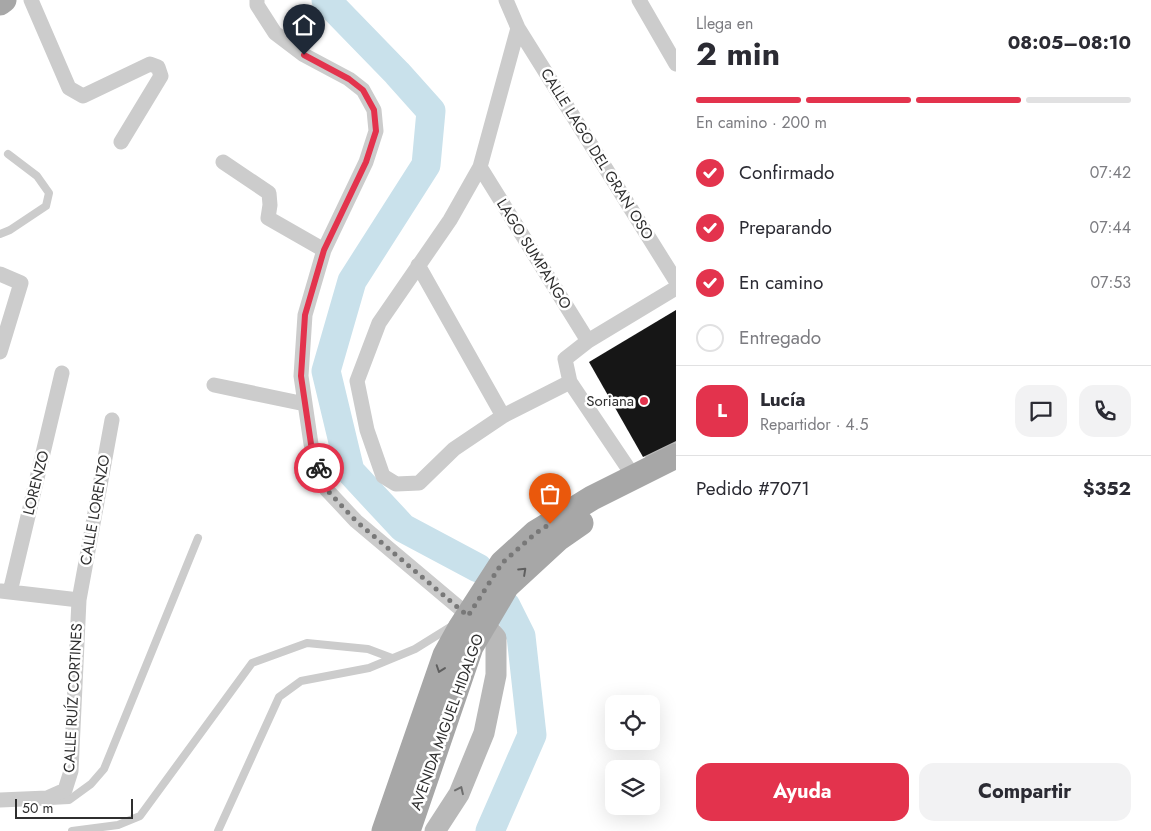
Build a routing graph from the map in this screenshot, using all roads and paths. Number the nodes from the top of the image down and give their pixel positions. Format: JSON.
{"nodes":[{"id":1,"x":4,"y":0,"type":"edge"},
{"id":2,"x":30,"y":0,"type":"edge"},
{"id":3,"x":257,"y":0,"type":"edge"},
{"id":4,"x":506,"y":0,"type":"edge"},
{"id":5,"x":639,"y":0,"type":"edge"},
{"id":6,"x":0,"y":3,"type":"edge"},
{"id":7,"x":518,"y":28,"type":"junction"},
{"id":8,"x":676,"y":64,"type":"edge"},
{"id":9,"x":121,"y":142,"type":"dead end"},
{"id":10,"x":8,"y":154,"type":"dead end"},
{"id":11,"x":223,"y":162,"type":"dead end"},
{"id":12,"x":480,"y":167,"type":"junction"},
{"id":13,"x":0,"y":234,"type":"edge"},
{"id":14,"x":324,"y":250,"type":"junction"},
{"id":15,"x":418,"y":265,"type":"junction"},
{"id":16,"x":0,"y":274,"type":"edge"},
{"id":17,"x":676,"y":280,"type":"edge"},
{"id":18,"x":676,"y":288,"type":"edge"},
{"id":19,"x":588,"y":341,"type":"junction"},
{"id":20,"x":0,"y":352,"type":"edge"},
{"id":21,"x":62,"y":373,"type":"dead end"},
{"id":22,"x":570,"y":382,"type":"junction"},
{"id":23,"x":214,"y":385,"type":"dead end"},
{"id":24,"x":305,"y":404,"type":"junction"},
{"id":25,"x":503,"y":416,"type":"junction"},
{"id":26,"x":112,"y":420,"type":"dead end"},
{"id":27,"x":676,"y":456,"type":"edge"},
{"id":28,"x":676,"y":471,"type":"edge"},
{"id":29,"x":634,"y":476,"type":"junction"},
{"id":30,"x":198,"y":538,"type":"dead end"},
{"id":31,"x":5,"y":592,"type":"edge"},
{"id":32,"x":79,"y":600,"type":"junction"},
{"id":33,"x":476,"y":620,"type":"junction"},
{"id":34,"x":392,"y":658,"type":"junction"},
{"id":35,"x":0,"y":800,"type":"edge"},
{"id":36,"x":0,"y":807,"type":"edge"},
{"id":37,"x":72,"y":831,"type":"edge"},
{"id":38,"x":218,"y":831,"type":"edge"},
{"id":39,"x":384,"y":831,"type":"edge"},
{"id":40,"x":408,"y":831,"type":"edge"},
{"id":41,"x":435,"y":831,"type":"edge"}],
"edges":[{"from":1,"to":6,"type":"main road"},
{"from":2,"to":9,"type":"street"},
{"from":3,"to":14,"type":"street"},
{"from":4,"to":7,"type":"street","name":"CALLE LAGO DEL GRAN OSO"},
{"from":5,"to":8,"type":"street"},
{"from":7,"to":12,"type":"street"},
{"from":7,"to":17,"type":"street","name":"CALLE LAGO DEL GRAN OSO"},
{"from":10,"to":13,"type":"lane"},
{"from":11,"to":14,"type":"street"},
{"from":12,"to":15,"type":"street"},
{"from":12,"to":19,"type":"street","name":"LAGO SUMPANGO"},
{"from":14,"to":24,"type":"street"},
{"from":15,"to":25,"type":"street"},
{"from":15,"to":25,"type":"street"},
{"from":16,"to":20,"type":"street"},
{"from":18,"to":19,"type":"street"},
{"from":19,"to":22,"type":"street"},
{"from":21,"to":31,"type":"street","name":"LORENZO"},
{"from":22,"to":25,"type":"street"},
{"from":22,"to":29,"type":"street"},
{"from":23,"to":24,"type":"street"},
{"from":24,"to":33,"type":"street"},
{"from":26,"to":32,"type":"street","name":"CALLE LORENZO"},
{"from":27,"to":29,"type":"main road","name":"AVENIDA MIGUEL HIDALGO"},
{"from":33,"to":28,"type":"main road","name":"AVENIDA MIGUEL HIDALGO","one_way":true},
{"from":29,"to":33,"type":"main road","name":"AVENIDA MIGUEL HIDALGO"},
{"from":30,"to":36,"type":"lane"},
{"from":31,"to":32,"type":"street"},
{"from":32,"to":35,"type":"street","name":"CALLE RUÍZ CORTINES"},
{"from":33,"to":34,"type":"lane"},
{"from":33,"to":39,"type":"main road","name":"AVENIDA MIGUEL HIDALGO","one_way":true},
{"from":33,"to":40,"type":"main road","name":"AVENIDA MIGUEL HIDALGO"},
{"from":41,"to":33,"type":"main road","one_way":true},
{"from":34,"to":37,"type":"lane"},
{"from":34,"to":38,"type":"lane"}]}
